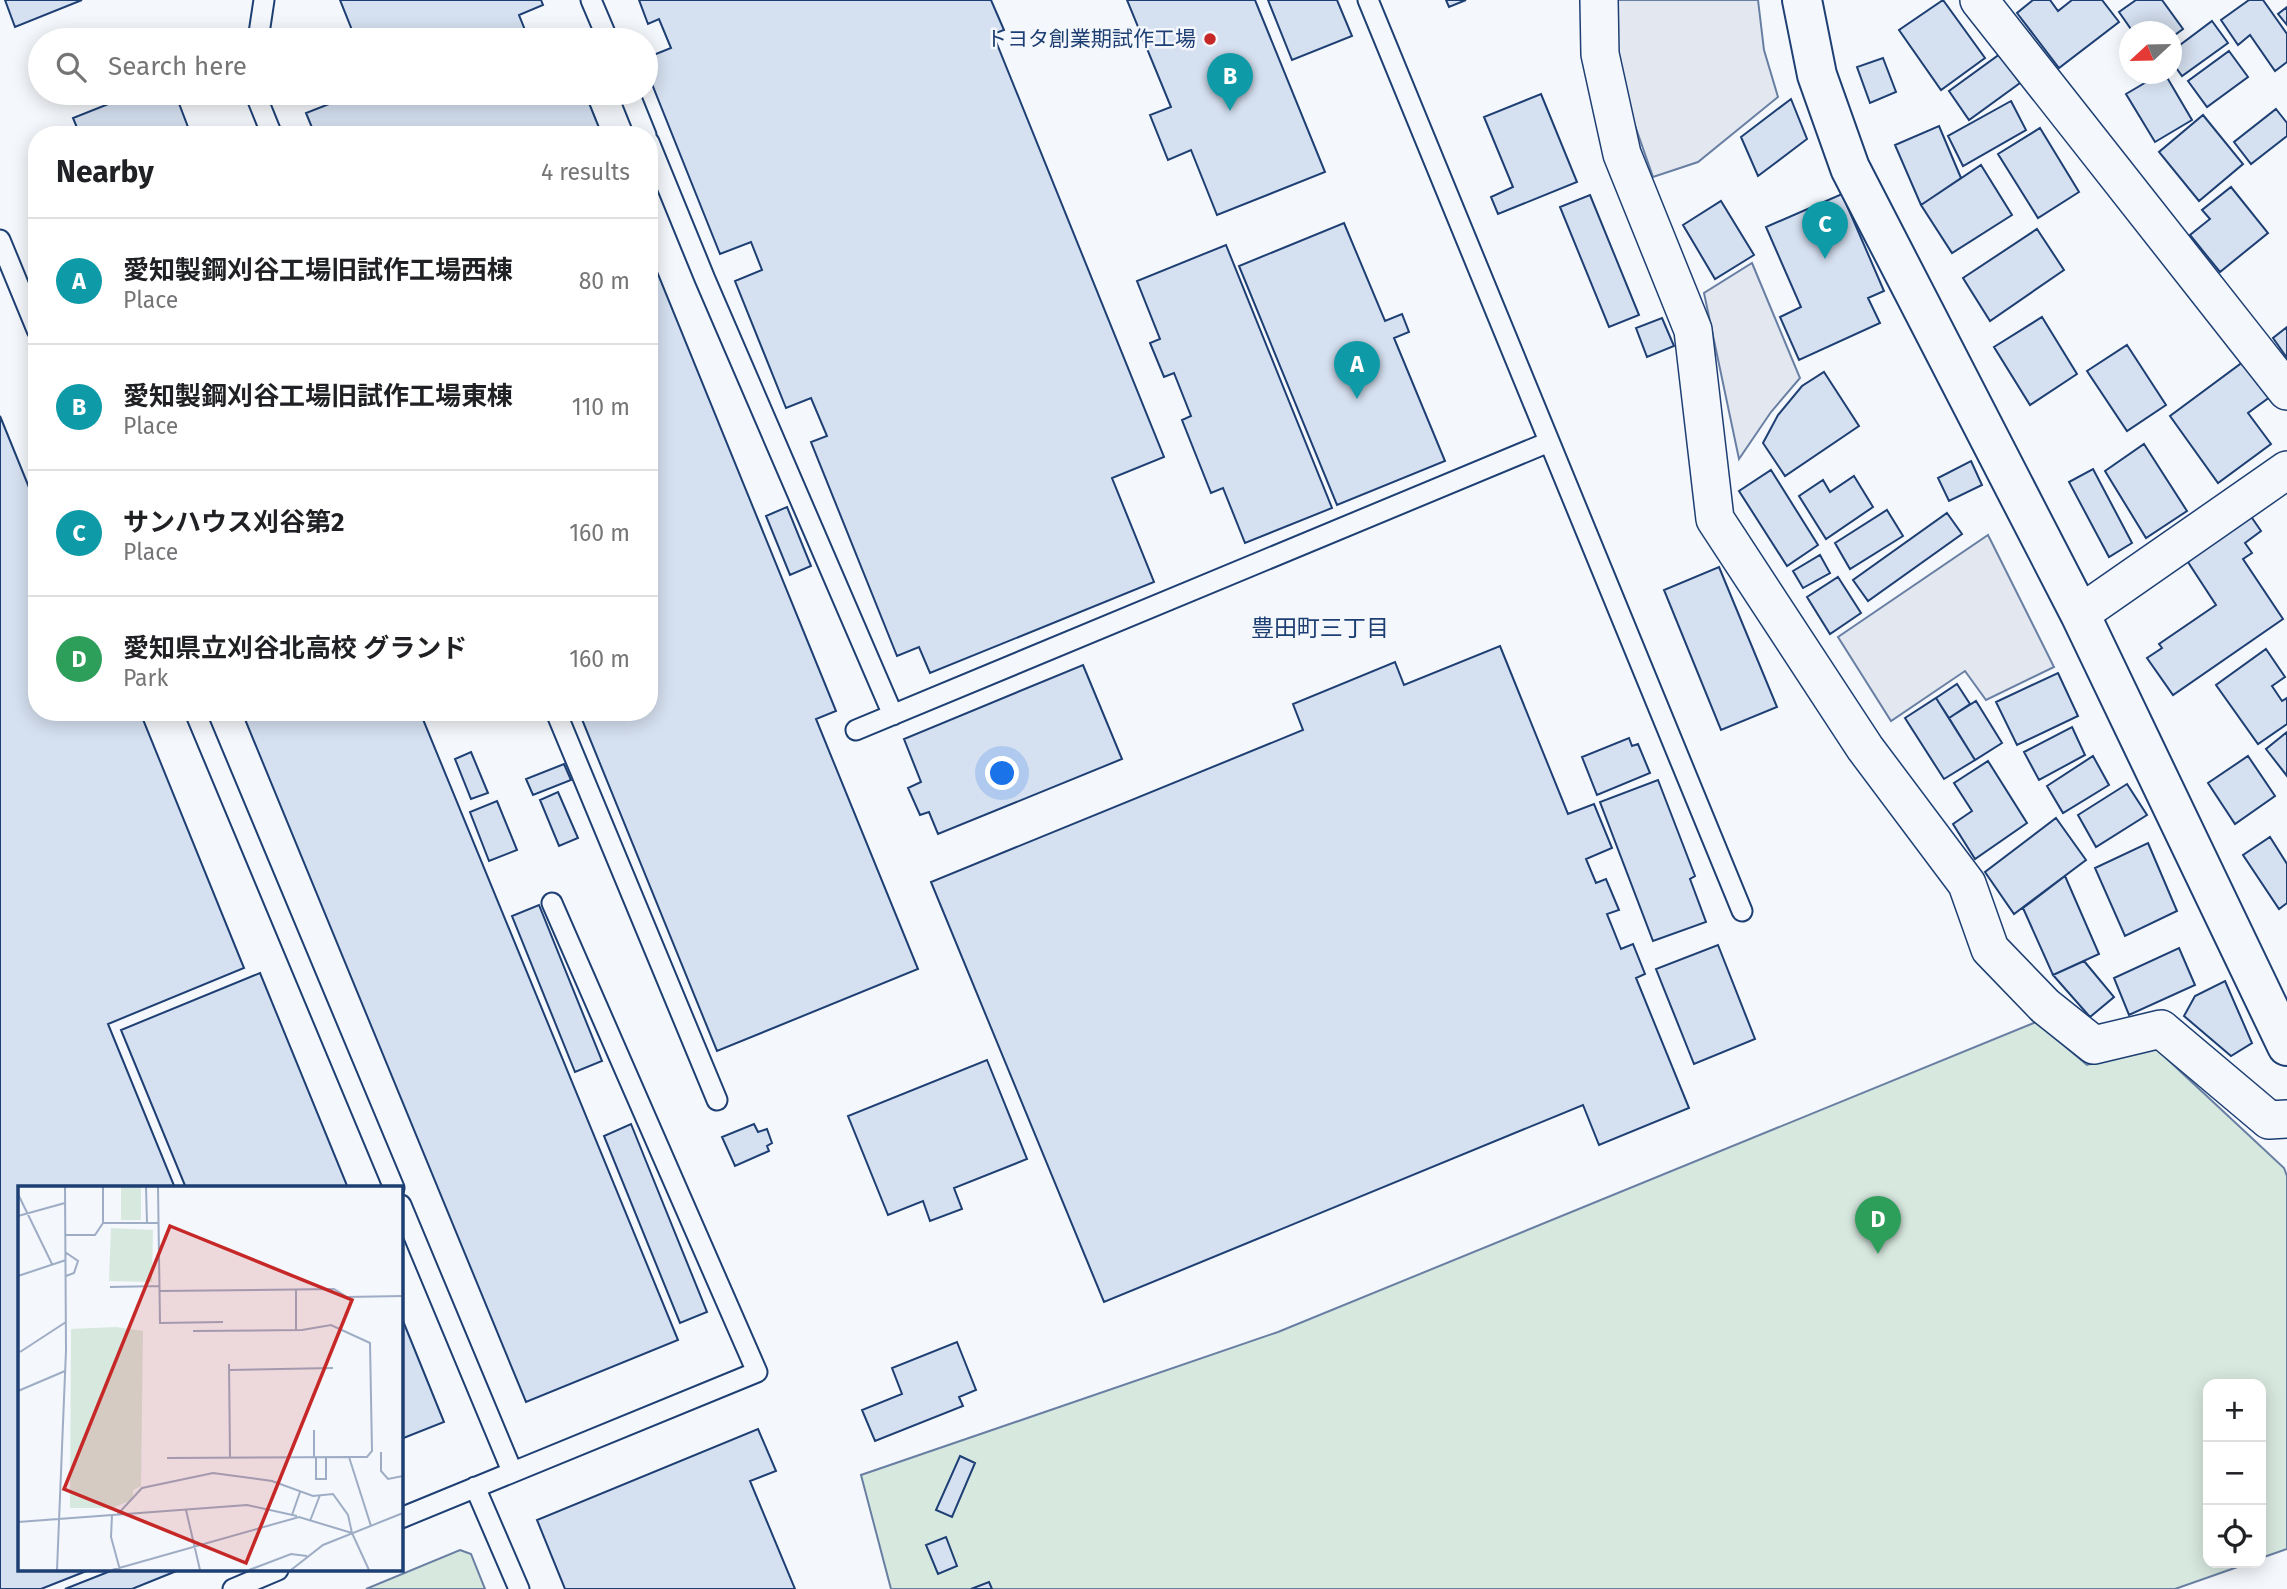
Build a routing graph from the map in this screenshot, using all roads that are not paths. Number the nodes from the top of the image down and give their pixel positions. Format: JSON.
{"nodes":[{"id":1,"x":264,"y":0,"type":"edge"},
{"id":2,"x":591,"y":0,"type":"edge"},
{"id":3,"x":1368,"y":0,"type":"edge"},
{"id":4,"x":1599,"y":0,"type":"edge"},
{"id":5,"x":1802,"y":0,"type":"edge"},
{"id":6,"x":1979,"y":0,"type":"edge"},
{"id":7,"x":260,"y":28,"type":"edge"},
{"id":8,"x":603,"y":28,"type":"edge"},
{"id":9,"x":260,"y":105,"type":"edge"},
{"id":10,"x":634,"y":105,"type":"edge"},
{"id":11,"x":268,"y":126,"type":"edge"},
{"id":12,"x":642,"y":126,"type":"edge"},
{"id":13,"x":658,"y":164,"type":"edge"},
{"id":14,"x":0,"y":240,"type":"edge"},
{"id":15,"x":28,"y":308,"type":"edge"},
{"id":16,"x":2287,"y":391,"type":"edge"},
{"id":17,"x":1549,"y":442,"type":"junction"},
{"id":18,"x":2287,"y":470,"type":"edge"},
{"id":19,"x":2080,"y":614,"type":"junction"},
{"id":20,"x":893,"y":715,"type":"junction"},
{"id":21,"x":199,"y":721,"type":"edge"},
{"id":22,"x":560,"y":721,"type":"edge"},
{"id":23,"x":856,"y":730,"type":"dead end"},
{"id":24,"x":552,"y":903,"type":"dead end"},
{"id":25,"x":1742,"y":911,"type":"dead end"},
{"id":26,"x":2287,"y":1046,"type":"edge"},
{"id":27,"x":717,"y":1100,"type":"dead end"},
{"id":28,"x":2287,"y":1119,"type":"edge"},
{"id":29,"x":393,"y":1186,"type":"edge"},
{"id":30,"x":402,"y":1207,"type":"edge"},
{"id":31,"x":512,"y":1471,"type":"junction"},
{"id":32,"x":475,"y":1487,"type":"junction"},
{"id":33,"x":402,"y":1518,"type":"edge"},
{"id":34,"x":273,"y":1572,"type":"edge"},
{"id":35,"x":233,"y":1589,"type":"edge"},
{"id":36,"x":519,"y":1589,"type":"edge"}],
"edges":[{"from":1,"to":7,"type":"lane"},
{"from":2,"to":8,"type":"lane"},
{"from":3,"to":17,"type":"lane"},
{"from":4,"to":28,"type":"street"},
{"from":5,"to":19,"type":"street"},
{"from":6,"to":16,"type":"street"},
{"from":9,"to":11,"type":"lane"},
{"from":10,"to":12,"type":"lane"},
{"from":13,"to":20,"type":"lane"},
{"from":14,"to":15,"type":"lane"},
{"from":17,"to":20,"type":"lane"},
{"from":17,"to":25,"type":"lane"},
{"from":18,"to":19,"type":"street"},
{"from":19,"to":26,"type":"street"},
{"from":20,"to":23,"type":"lane"},
{"from":21,"to":29,"type":"lane"},
{"from":22,"to":27,"type":"lane"},
{"from":24,"to":31,"type":"lane"},
{"from":30,"to":31,"type":"lane"},
{"from":31,"to":32,"type":"lane"},
{"from":32,"to":33,"type":"lane"},
{"from":32,"to":36,"type":"lane"},
{"from":34,"to":35,"type":"lane"}]}
